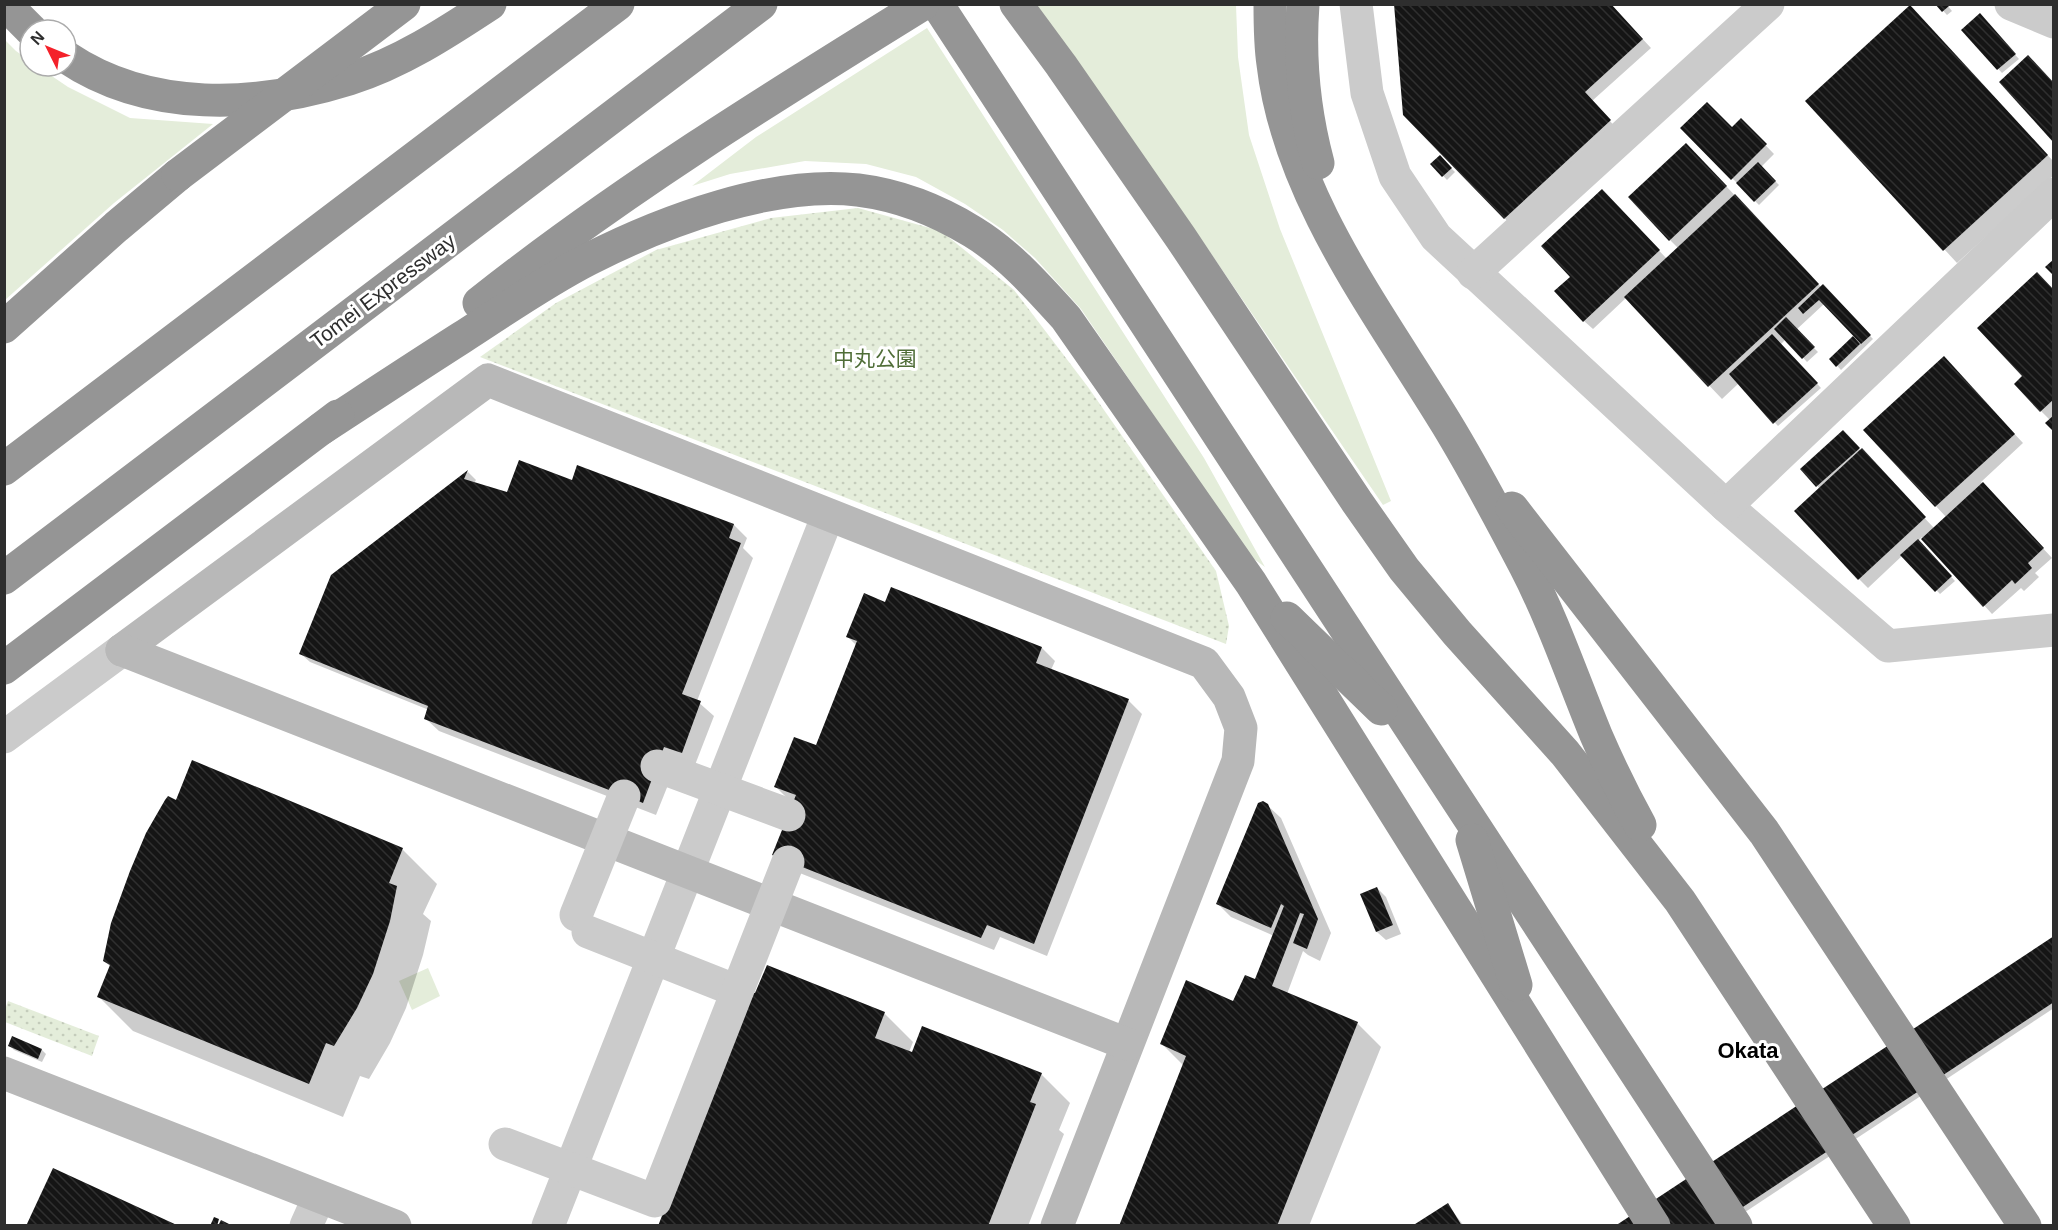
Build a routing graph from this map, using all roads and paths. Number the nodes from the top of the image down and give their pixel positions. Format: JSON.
{"nodes":[{"id":1,"x":4,"y":4,"type":"edge"},
{"id":2,"x":404,"y":4,"type":"edge"},
{"id":3,"x":490,"y":4,"type":"edge"},
{"id":4,"x":618,"y":4,"type":"edge"},
{"id":5,"x":761,"y":4,"type":"edge"},
{"id":6,"x":937,"y":4,"type":"edge"},
{"id":7,"x":1016,"y":4,"type":"edge"},
{"id":8,"x":1270,"y":4,"type":"edge"},
{"id":9,"x":1303,"y":4,"type":"edge"},
{"id":10,"x":1356,"y":4,"type":"edge"},
{"id":11,"x":1768,"y":4,"type":"edge"},
{"id":12,"x":2011,"y":4,"type":"edge"},
{"id":13,"x":911,"y":12,"type":"edge"},
{"id":14,"x":19,"y":18,"type":"edge"},
{"id":15,"x":2054,"y":22,"type":"edge"},
{"id":16,"x":78,"y":65,"type":"edge"},
{"id":17,"x":2054,"y":194,"type":"edge"},
{"id":18,"x":1473,"y":273,"type":"junction"},
{"id":19,"x":1381,"y":320,"type":"junction"},
{"id":20,"x":4,"y":327,"type":"edge"},
{"id":21,"x":1446,"y":424,"type":"junction"},
{"id":22,"x":321,"y":429,"type":"junction"},
{"id":23,"x":4,"y":469,"type":"edge"},
{"id":24,"x":1726,"y":506,"type":"junction"},
{"id":25,"x":828,"y":515,"type":"junction"},
{"id":26,"x":4,"y":578,"type":"edge"},
{"id":27,"x":1251,"y":583,"type":"junction"},
{"id":28,"x":2054,"y":630,"type":"edge"},
{"id":29,"x":122,"y":650,"type":"junction"},
{"id":30,"x":4,"y":668,"type":"edge"},
{"id":31,"x":4,"y":737,"type":"edge"},
{"id":32,"x":1424,"y":750,"type":"junction"},
{"id":33,"x":657,"y":766,"type":"dead end"},
{"id":34,"x":624,"y":796,"type":"dead end"},
{"id":35,"x":1461,"y":803,"type":"junction"},
{"id":36,"x":789,"y":815,"type":"dead end"},
{"id":37,"x":788,"y":862,"type":"dead end"},
{"id":38,"x":687,"y":872,"type":"junction"},
{"id":39,"x":1680,"y":901,"type":"junction"},
{"id":40,"x":737,"y":991,"type":"junction"},
{"id":41,"x":1529,"y":1027,"type":"junction"},
{"id":42,"x":1127,"y":1044,"type":"junction"},
{"id":43,"x":4,"y":1073,"type":"edge"},
{"id":44,"x":505,"y":1144,"type":"dead end"},
{"id":45,"x":312,"y":1211,"type":"edge"},
{"id":46,"x":395,"y":1226,"type":"edge"},
{"id":47,"x":548,"y":1226,"type":"edge"},
{"id":48,"x":1057,"y":1226,"type":"edge"},
{"id":49,"x":1654,"y":1226,"type":"edge"},
{"id":50,"x":1736,"y":1226,"type":"edge"},
{"id":51,"x":1894,"y":1226,"type":"edge"},
{"id":52,"x":2025,"y":1226,"type":"edge"}],
"edges":[{"from":1,"to":14,"type":"highway"},
{"from":2,"to":20,"type":"highway","bridge":true},
{"from":3,"to":16,"type":"highway"},
{"from":4,"to":23,"type":"highway"},
{"from":5,"to":26,"type":"highway","name":"Tomei Expressway"},
{"from":6,"to":32,"type":"highway"},
{"from":7,"to":39,"type":"highway"},
{"from":8,"to":19,"type":"highway"},
{"from":9,"to":19,"type":"highway"},
{"from":10,"to":18,"type":"street"},
{"from":11,"to":18,"type":"street"},
{"from":12,"to":15,"type":"street"},
{"from":13,"to":22,"type":"highway"},
{"from":17,"to":24,"type":"street"},
{"from":18,"to":24,"type":"street"},
{"from":19,"to":21,"type":"highway"},
{"from":21,"to":39,"type":"highway"},
{"from":21,"to":52,"type":"highway"},
{"from":22,"to":27,"type":"highway"},
{"from":22,"to":30,"type":"highway"},
{"from":24,"to":28,"type":"street"},
{"from":25,"to":29,"type":"street"},
{"from":25,"to":38,"type":"street"},
{"from":25,"to":42,"type":"street"},
{"from":27,"to":32,"type":"highway"},
{"from":27,"to":41,"type":"highway"},
{"from":29,"to":31,"type":"street"},
{"from":29,"to":38,"type":"street"},
{"from":32,"to":35,"type":"highway"},
{"from":33,"to":36,"type":"street","bridge":true},
{"from":34,"to":40,"type":"street","bridge":true},
{"from":35,"to":41,"type":"highway"},
{"from":35,"to":50,"type":"highway"},
{"from":37,"to":40,"type":"street","bridge":true},
{"from":38,"to":42,"type":"street"},
{"from":38,"to":47,"type":"street"},
{"from":39,"to":51,"type":"highway"},
{"from":40,"to":44,"type":"street","bridge":true},
{"from":41,"to":49,"type":"highway"},
{"from":42,"to":48,"type":"street"},
{"from":43,"to":45,"type":"street"},
{"from":45,"to":46,"type":"street"}]}
